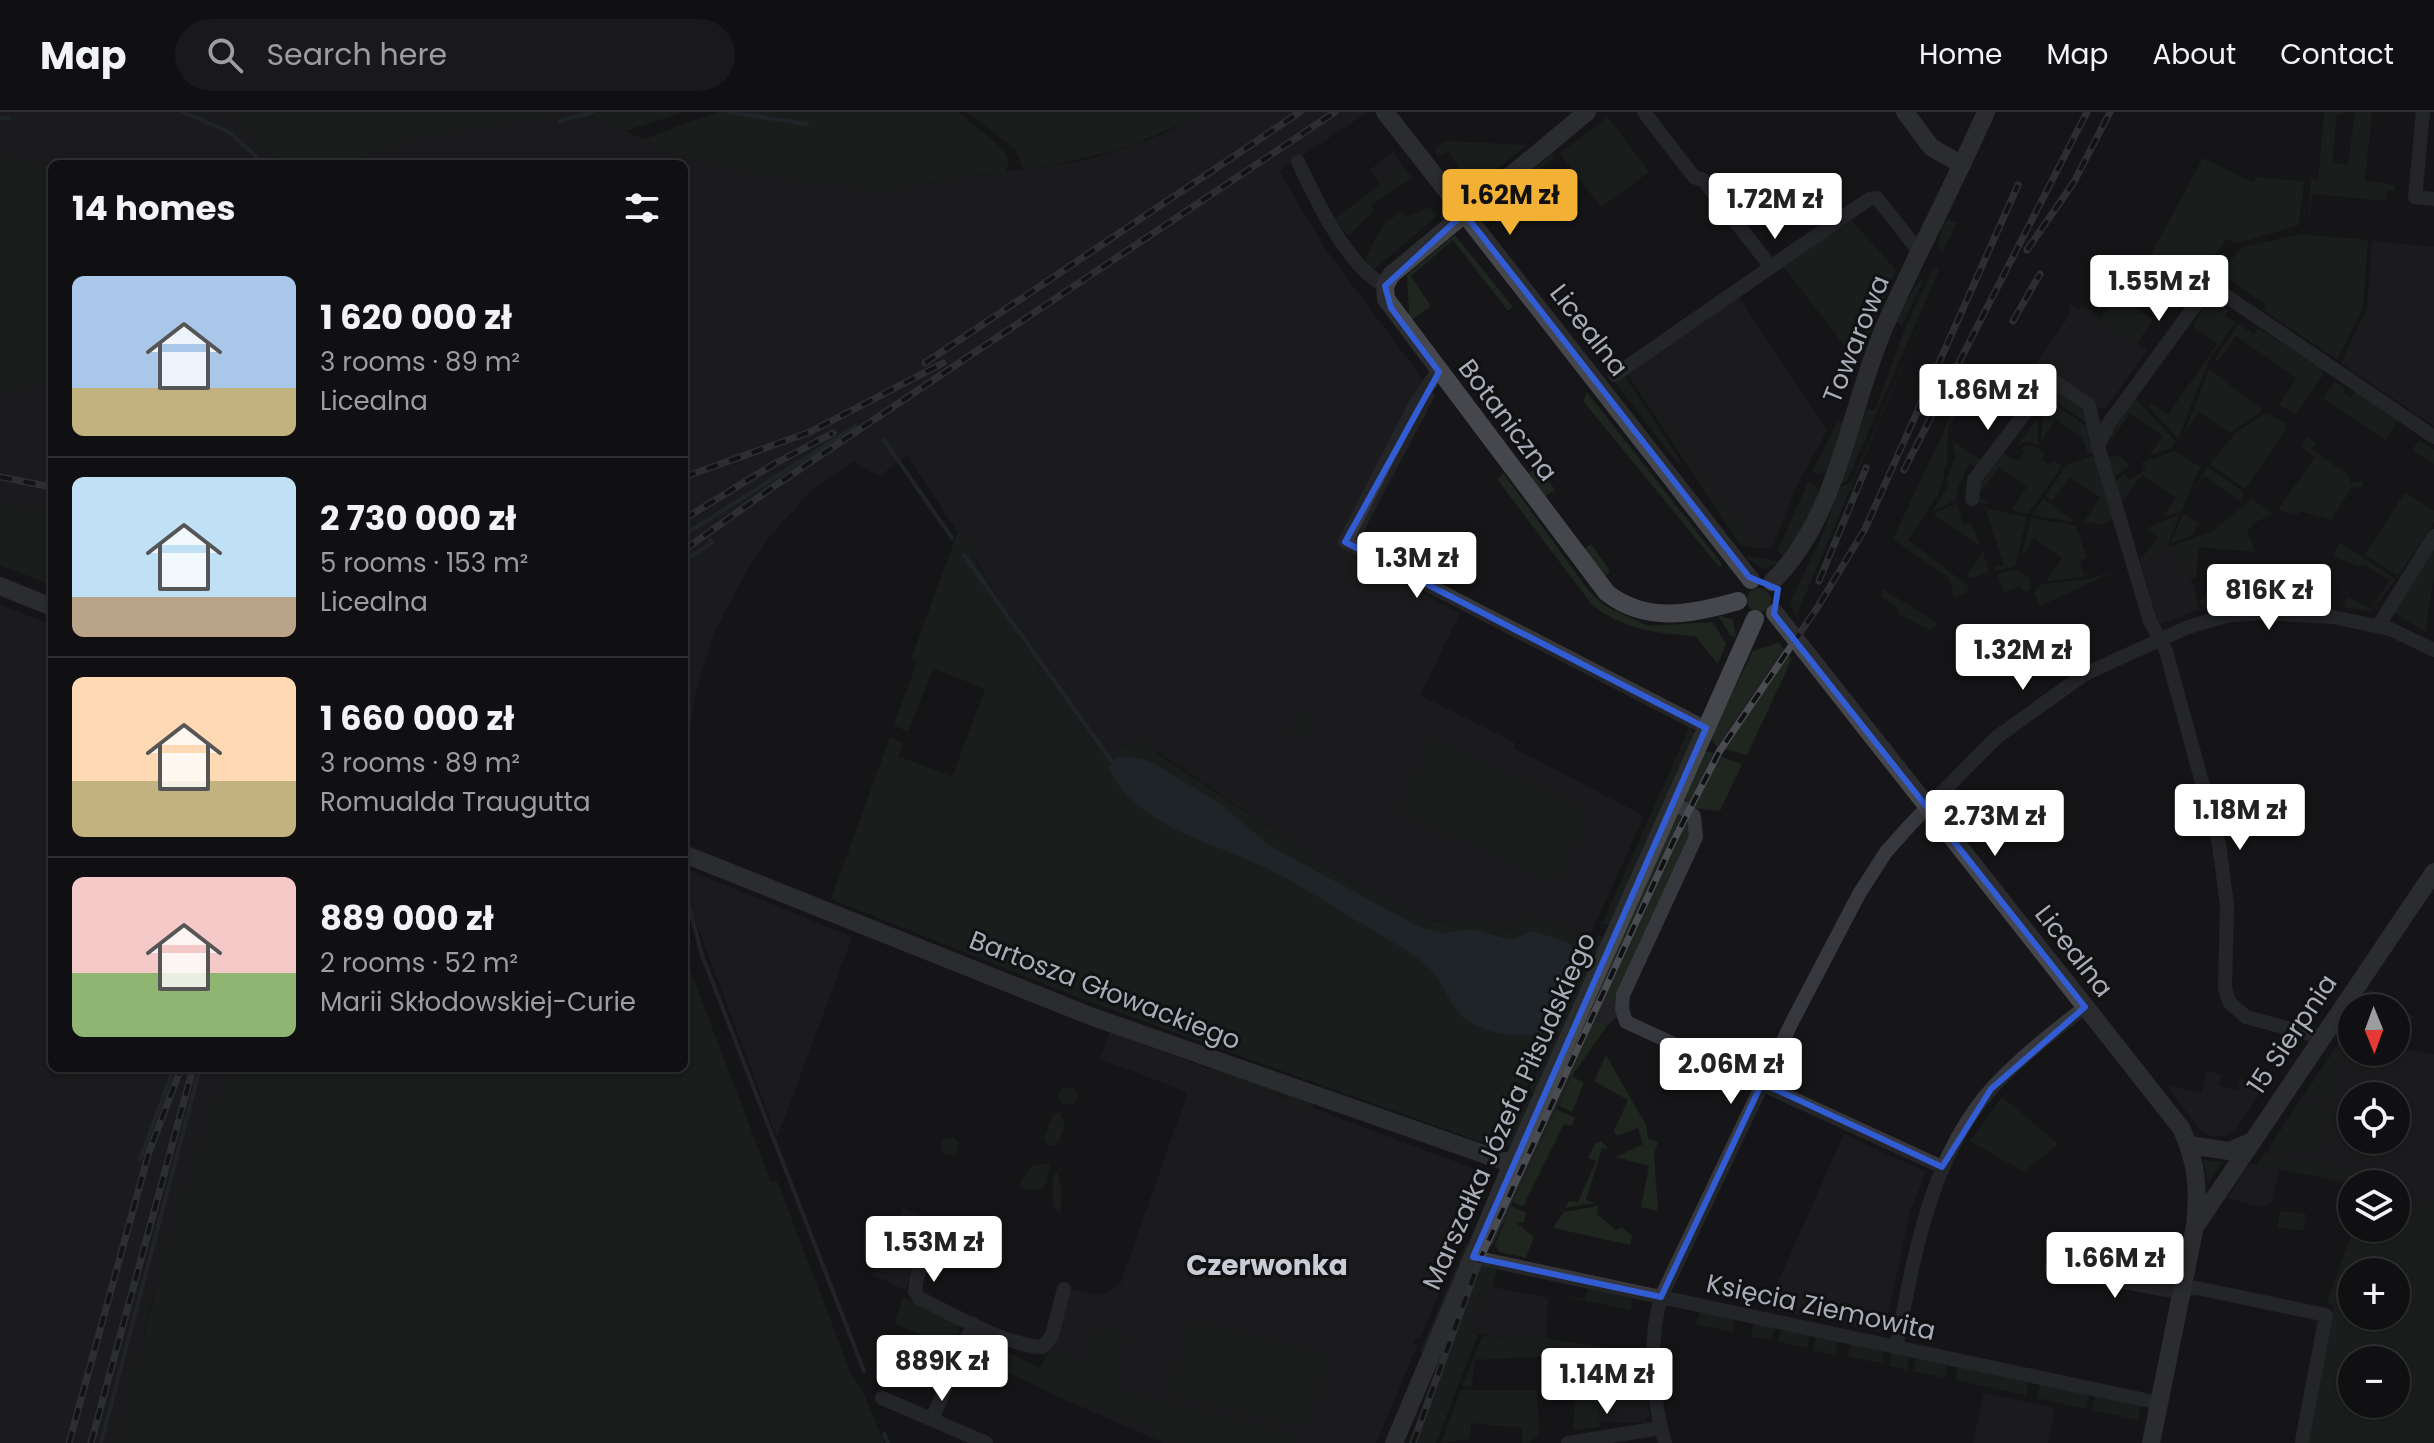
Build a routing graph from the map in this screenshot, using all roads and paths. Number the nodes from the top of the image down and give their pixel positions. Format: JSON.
{"nodes":[{"id":1,"x":1385,"y":112,"type":"edge"},
{"id":2,"x":1587,"y":112,"type":"edge"},
{"id":3,"x":1644,"y":112,"type":"edge"},
{"id":4,"x":1905,"y":112,"type":"edge"},
{"id":5,"x":1986,"y":112,"type":"edge"},
{"id":6,"x":2423,"y":112,"type":"edge"},
{"id":7,"x":1298,"y":162,"type":"dead end"},
{"id":8,"x":1962,"y":165,"type":"junction"},
{"id":9,"x":2434,"y":199,"type":"edge"},
{"id":10,"x":1468,"y":210,"type":"junction"},
{"id":11,"x":1921,"y":254,"type":"junction"},
{"id":12,"x":1771,"y":267,"type":"junction"},
{"id":13,"x":1385,"y":286,"type":"junction"},
{"id":14,"x":1438,"y":371,"type":"junction"},
{"id":15,"x":1605,"y":380,"type":"junction"},
{"id":16,"x":2089,"y":405,"type":"junction"},
{"id":17,"x":2117,"y":414,"type":"junction"},
{"id":18,"x":2434,"y":437,"type":"edge"},
{"id":19,"x":2098,"y":446,"type":"junction"},
{"id":20,"x":1972,"y":499,"type":"dead end"},
{"id":21,"x":2434,"y":536,"type":"edge"},
{"id":22,"x":1751,"y":580,"type":"junction"},
{"id":23,"x":1772,"y":582,"type":"junction"},
{"id":24,"x":0,"y":586,"type":"edge"},
{"id":25,"x":1738,"y":601,"type":"junction"},
{"id":26,"x":48,"y":605,"type":"edge"},
{"id":27,"x":1775,"y":613,"type":"junction"},
{"id":28,"x":1755,"y":619,"type":"junction"},
{"id":29,"x":2379,"y":625,"type":"junction"},
{"id":30,"x":2160,"y":639,"type":"junction"},
{"id":31,"x":2434,"y":650,"type":"edge"},
{"id":32,"x":1706,"y":728,"type":"junction"},
{"id":33,"x":1674,"y":802,"type":"junction"},
{"id":34,"x":1927,"y":806,"type":"junction"},
{"id":35,"x":688,"y":856,"type":"edge"},
{"id":36,"x":2434,"y":872,"type":"edge"},
{"id":37,"x":2085,"y":1007,"type":"junction"},
{"id":38,"x":2321,"y":1037,"type":"junction"},
{"id":39,"x":1762,"y":1083,"type":"junction"},
{"id":40,"x":2251,"y":1142,"type":"junction"},
{"id":41,"x":2189,"y":1145,"type":"junction"},
{"id":42,"x":1512,"y":1164,"type":"junction"},
{"id":43,"x":1942,"y":1167,"type":"junction"},
{"id":44,"x":2195,"y":1226,"type":"junction"},
{"id":45,"x":938,"y":1229,"type":"dead end"},
{"id":46,"x":1473,"y":1257,"type":"junction"},
{"id":47,"x":2051,"y":1268,"type":"dead end"},
{"id":48,"x":1064,"y":1289,"type":"dead end"},
{"id":49,"x":2182,"y":1290,"type":"junction"},
{"id":50,"x":1661,"y":1297,"type":"junction"},
{"id":51,"x":973,"y":1324,"type":"junction"},
{"id":52,"x":1896,"y":1348,"type":"junction"},
{"id":53,"x":882,"y":1398,"type":"dead end"},
{"id":54,"x":2159,"y":1403,"type":"junction"},
{"id":55,"x":932,"y":1419,"type":"junction"},
{"id":56,"x":1660,"y":1428,"type":"junction"},
{"id":57,"x":2302,"y":1441,"type":"edge"},
{"id":58,"x":986,"y":1443,"type":"edge"},
{"id":59,"x":1394,"y":1443,"type":"edge"},
{"id":60,"x":1568,"y":1443,"type":"edge"},
{"id":61,"x":1665,"y":1443,"type":"edge"},
{"id":62,"x":2151,"y":1443,"type":"edge"}],
"edges":[{"from":1,"to":15,"type":"street","name":"Licealna"},
{"from":2,"to":10,"type":"street"},
{"from":3,"to":12,"type":"street"},
{"from":4,"to":8,"type":"street"},
{"from":5,"to":8,"type":"street","name":"Towarowa"},
{"from":6,"to":9,"type":"street"},
{"from":7,"to":13,"type":"street","name":"Botaniczna"},
{"from":8,"to":11,"type":"street","name":"Towarowa"},
{"from":10,"to":13,"type":"street"},
{"from":10,"to":15,"type":"street","name":"Licealna"},
{"from":11,"to":12,"type":"street"},
{"from":11,"to":23,"type":"street","name":"Towarowa"},
{"from":12,"to":15,"type":"street"},
{"from":13,"to":14,"type":"street","name":"Botaniczna"},
{"from":14,"to":25,"type":"street","name":"Botaniczna"},
{"from":14,"to":32,"type":"street"},
{"from":15,"to":22,"type":"street","name":"Licealna"},
{"from":16,"to":17,"type":"street"},
{"from":16,"to":19,"type":"street"},
{"from":16,"to":20,"type":"street"},
{"from":17,"to":18,"type":"street"},
{"from":17,"to":19,"type":"street"},
{"from":19,"to":30,"type":"street"},
{"from":21,"to":29,"type":"street"},
{"from":22,"to":23,"type":"street"},
{"from":22,"to":25,"type":"street"},
{"from":23,"to":27,"type":"street"},
{"from":24,"to":26,"type":"street"},
{"from":25,"to":28,"type":"street"},
{"from":27,"to":28,"type":"street"},
{"from":27,"to":34,"type":"street","name":"Licealna"},
{"from":28,"to":32,"type":"street","name":"Marszałka Józefa Piłsudskiego"},
{"from":29,"to":30,"type":"street"},
{"from":29,"to":31,"type":"street"},
{"from":30,"to":34,"type":"street"},
{"from":30,"to":38,"type":"street"},
{"from":32,"to":33,"type":"street","name":"Marszałka Józefa Piłsudskiego"},
{"from":33,"to":39,"type":"street"},
{"from":33,"to":42,"type":"street","name":"Marszałka Józefa Piłsudskiego"},
{"from":34,"to":37,"type":"street","name":"Licealna"},
{"from":34,"to":39,"type":"street"},
{"from":35,"to":42,"type":"street","name":"Bartosza Głowackiego"},
{"from":36,"to":38,"type":"street","name":"15 Sierpnia"},
{"from":37,"to":41,"type":"street","name":"Licealna"},
{"from":37,"to":43,"type":"street"},
{"from":38,"to":40,"type":"street","name":"15 Sierpnia"},
{"from":39,"to":43,"type":"street"},
{"from":39,"to":50,"type":"street"},
{"from":40,"to":41,"type":"street"},
{"from":40,"to":44,"type":"street","name":"15 Sierpnia"},
{"from":41,"to":44,"type":"street","name":"Licealna"},
{"from":42,"to":46,"type":"street","name":"Marszałka Józefa Piłsudskiego"},
{"from":43,"to":52,"type":"street"},
{"from":44,"to":49,"type":"street"},
{"from":45,"to":51,"type":"street"},
{"from":46,"to":50,"type":"street","name":"Księcia Ziemowita"},
{"from":46,"to":59,"type":"street","name":"Marszałka Józefa Piłsudskiego"},
{"from":47,"to":49,"type":"street"},
{"from":48,"to":51,"type":"street"},
{"from":49,"to":54,"type":"street"},
{"from":49,"to":57,"type":"street"},
{"from":50,"to":52,"type":"street","name":"Księcia Ziemowita"},
{"from":50,"to":56,"type":"street"},
{"from":51,"to":55,"type":"street"},
{"from":52,"to":54,"type":"street","name":"Księcia Ziemowita"},
{"from":53,"to":55,"type":"street"},
{"from":54,"to":62,"type":"street"},
{"from":55,"to":58,"type":"street"},
{"from":56,"to":60,"type":"street"},
{"from":56,"to":61,"type":"street"}]}
